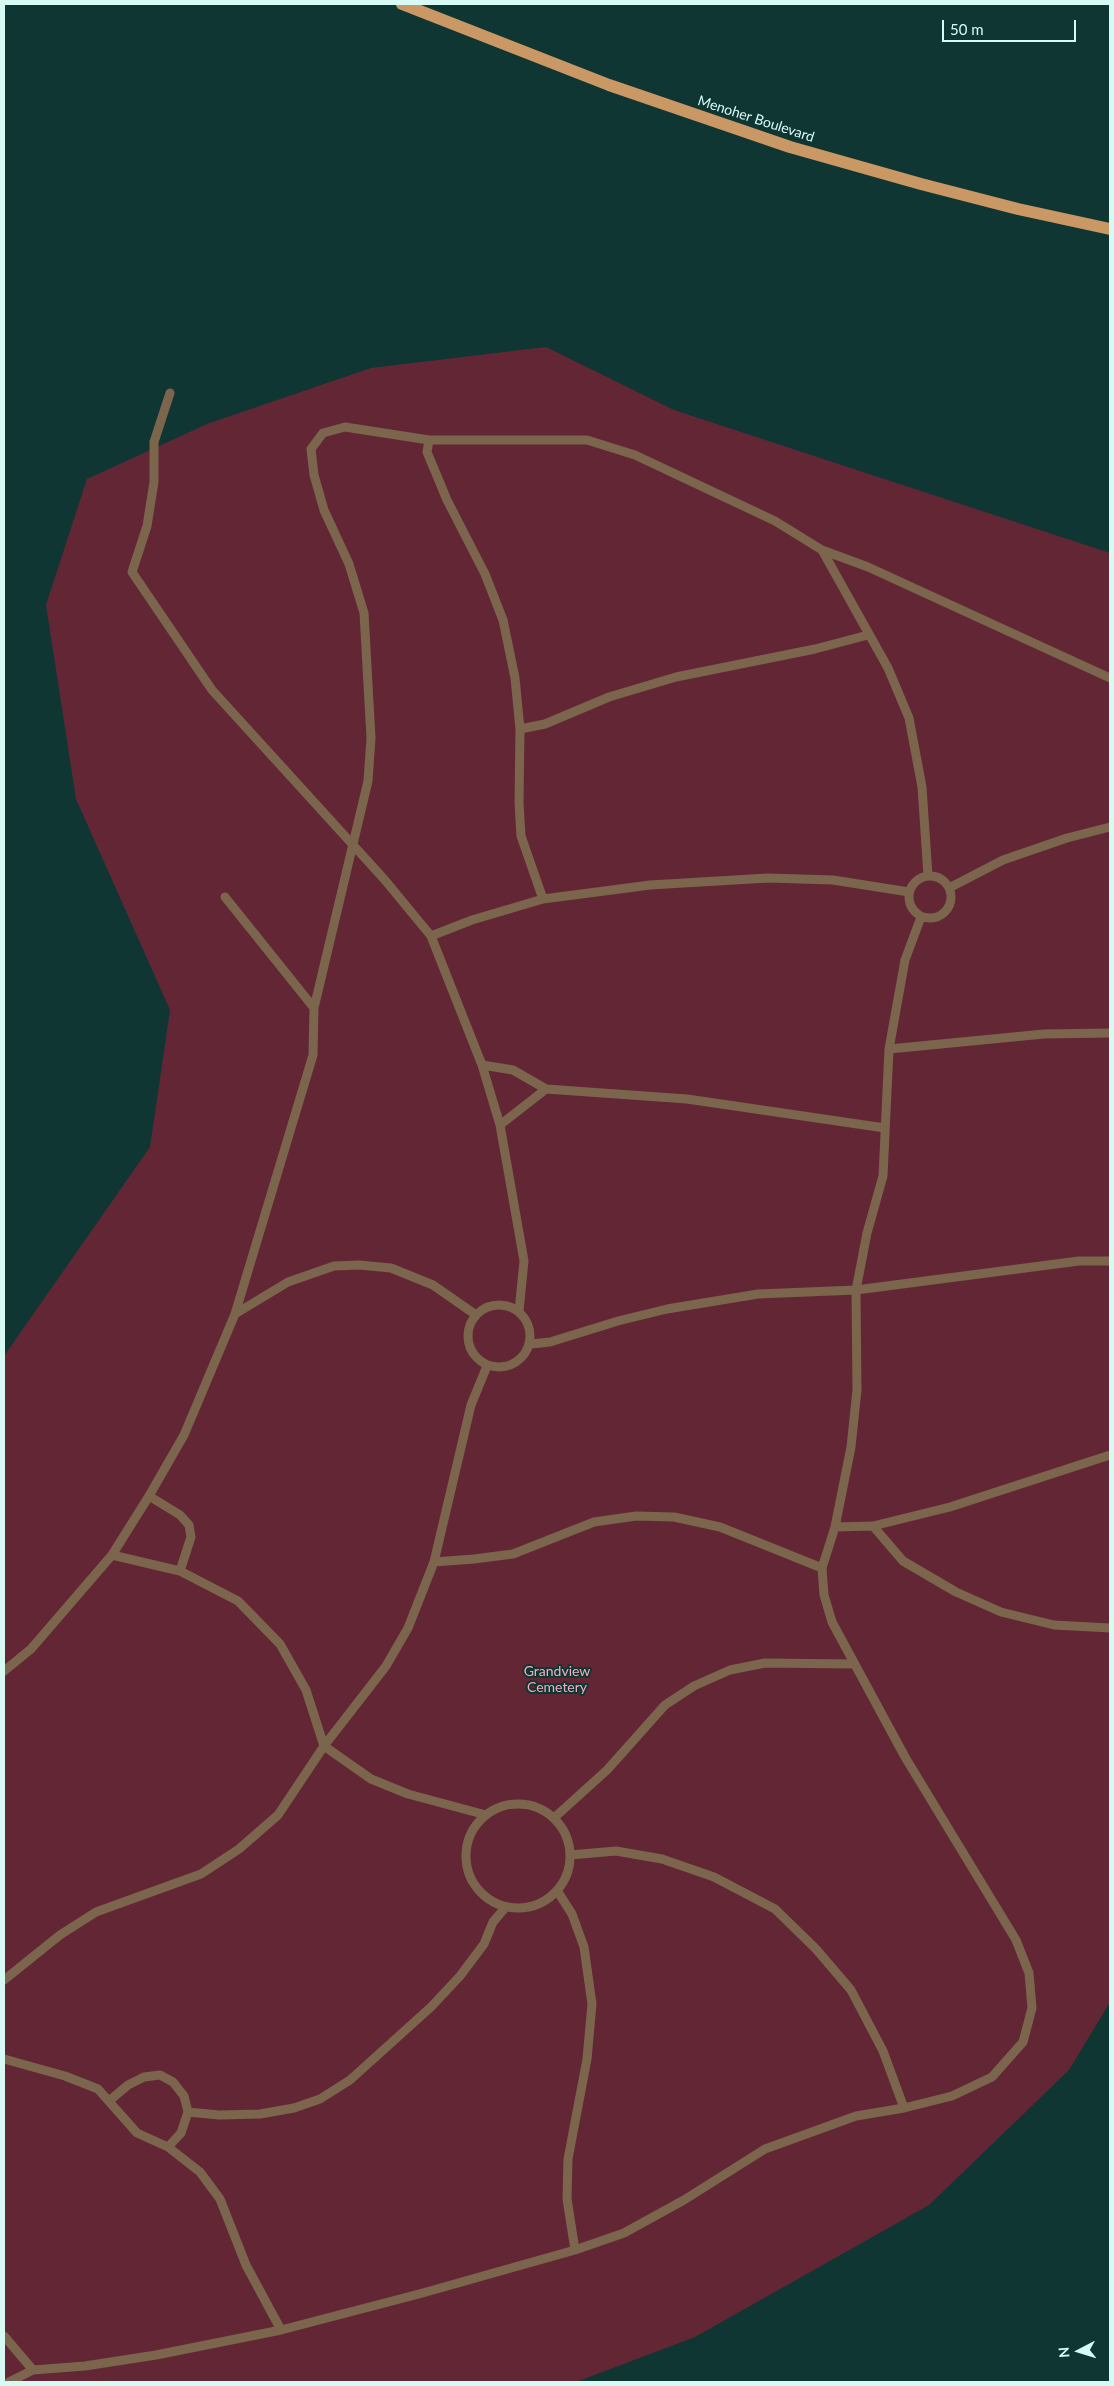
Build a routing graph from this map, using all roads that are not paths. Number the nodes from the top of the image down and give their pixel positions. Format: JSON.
{"nodes":[{"id":1,"x":402,"y":4,"type":"edge"},
{"id":2,"x":1110,"y":229,"type":"edge"},
{"id":3,"x":170,"y":393,"type":"dead end"},
{"id":4,"x":429,"y":440,"type":"junction"},
{"id":5,"x":822,"y":550,"type":"junction"},
{"id":6,"x":868,"y":635,"type":"junction"},
{"id":7,"x":1110,"y":678,"type":"edge"},
{"id":8,"x":520,"y":729,"type":"junction"},
{"id":9,"x":1110,"y":827,"type":"edge"},
{"id":10,"x":354,"y":846,"type":"junction"},
{"id":11,"x":928,"y":876,"type":"junction"},
{"id":12,"x":949,"y":888,"type":"junction"},
{"id":13,"x":909,"y":892,"type":"junction"},
{"id":14,"x":225,"y":897,"type":"dead end"},
{"id":15,"x":543,"y":899,"type":"junction"},
{"id":16,"x":921,"y":917,"type":"junction"},
{"id":17,"x":431,"y":936,"type":"junction"},
{"id":18,"x":314,"y":1008,"type":"junction"},
{"id":19,"x":1110,"y":1033,"type":"edge"},
{"id":20,"x":888,"y":1049,"type":"junction"},
{"id":21,"x":482,"y":1065,"type":"junction"},
{"id":22,"x":546,"y":1089,"type":"junction"},
{"id":23,"x":500,"y":1125,"type":"junction"},
{"id":24,"x":885,"y":1128,"type":"junction"},
{"id":25,"x":1110,"y":1260,"type":"edge"},
{"id":26,"x":856,"y":1290,"type":"junction"},
{"id":27,"x":519,"y":1311,"type":"junction"},
{"id":28,"x":235,"y":1314,"type":"junction"},
{"id":29,"x":476,"y":1315,"type":"junction"},
{"id":30,"x":531,"y":1344,"type":"junction"},
{"id":31,"x":487,"y":1366,"type":"junction"},
{"id":32,"x":1110,"y":1455,"type":"edge"},
{"id":33,"x":149,"y":1496,"type":"junction"},
{"id":34,"x":835,"y":1526,"type":"junction"},
{"id":35,"x":873,"y":1526,"type":"junction"},
{"id":36,"x":112,"y":1554,"type":"junction"},
{"id":37,"x":434,"y":1562,"type":"junction"},
{"id":38,"x":822,"y":1568,"type":"junction"},
{"id":39,"x":180,"y":1571,"type":"junction"},
{"id":40,"x":1110,"y":1628,"type":"edge"},
{"id":41,"x":854,"y":1664,"type":"junction"},
{"id":42,"x":4,"y":1671,"type":"edge"},
{"id":43,"x":324,"y":1746,"type":"junction"},
{"id":44,"x":486,"y":1815,"type":"junction"},
{"id":45,"x":555,"y":1818,"type":"junction"},
{"id":46,"x":570,"y":1855,"type":"junction"},
{"id":47,"x":558,"y":1892,"type":"junction"},
{"id":48,"x":504,"y":1908,"type":"junction"},
{"id":49,"x":4,"y":1980,"type":"edge"},
{"id":50,"x":4,"y":2059,"type":"edge"},
{"id":51,"x":109,"y":2101,"type":"junction"},
{"id":52,"x":904,"y":2108,"type":"junction"},
{"id":53,"x":188,"y":2112,"type":"junction"},
{"id":54,"x":168,"y":2147,"type":"junction"},
{"id":55,"x":574,"y":2250,"type":"junction"},
{"id":56,"x":281,"y":2330,"type":"junction"},
{"id":57,"x":4,"y":2336,"type":"edge"},
{"id":58,"x":33,"y":2370,"type":"junction"},
{"id":59,"x":9,"y":2382,"type":"edge"}],
"edges":[{"from":1,"to":2,"type":"main road","name":"Menoher Boulevard"},
{"from":3,"to":10,"type":"lane"},
{"from":4,"to":5,"type":"lane"},
{"from":4,"to":8,"type":"lane"},
{"from":4,"to":10,"type":"lane"},
{"from":5,"to":6,"type":"lane"},
{"from":5,"to":7,"type":"lane"},
{"from":6,"to":8,"type":"lane"},
{"from":6,"to":11,"type":"lane"},
{"from":8,"to":15,"type":"lane"},
{"from":9,"to":12,"type":"lane"},
{"from":10,"to":17,"type":"lane"},
{"from":10,"to":18,"type":"lane"},
{"from":11,"to":12,"type":"lane"},
{"from":11,"to":13,"type":"lane"},
{"from":12,"to":16,"type":"lane"},
{"from":13,"to":15,"type":"lane"},
{"from":13,"to":16,"type":"lane"},
{"from":14,"to":18,"type":"lane"},
{"from":15,"to":17,"type":"lane"},
{"from":16,"to":20,"type":"lane"},
{"from":17,"to":21,"type":"lane"},
{"from":18,"to":28,"type":"lane"},
{"from":19,"to":20,"type":"lane"},
{"from":20,"to":24,"type":"lane"},
{"from":21,"to":22,"type":"lane"},
{"from":21,"to":23,"type":"lane"},
{"from":22,"to":23,"type":"lane"},
{"from":22,"to":24,"type":"lane"},
{"from":23,"to":27,"type":"lane"},
{"from":24,"to":26,"type":"lane"},
{"from":25,"to":26,"type":"lane"},
{"from":26,"to":30,"type":"lane"},
{"from":26,"to":34,"type":"lane"},
{"from":27,"to":29,"type":"lane"},
{"from":27,"to":30,"type":"lane"},
{"from":28,"to":29,"type":"lane"},
{"from":28,"to":33,"type":"lane"},
{"from":29,"to":31,"type":"lane"},
{"from":30,"to":31,"type":"lane"},
{"from":31,"to":37,"type":"lane"},
{"from":32,"to":35,"type":"lane"},
{"from":33,"to":36,"type":"lane"},
{"from":33,"to":39,"type":"lane"},
{"from":34,"to":35,"type":"lane"},
{"from":34,"to":38,"type":"lane"},
{"from":35,"to":40,"type":"lane"},
{"from":36,"to":39,"type":"lane"},
{"from":36,"to":42,"type":"lane"},
{"from":37,"to":38,"type":"lane"},
{"from":37,"to":43,"type":"lane"},
{"from":38,"to":41,"type":"lane"},
{"from":39,"to":43,"type":"lane"},
{"from":41,"to":45,"type":"lane"},
{"from":41,"to":52,"type":"lane"},
{"from":43,"to":44,"type":"lane"},
{"from":43,"to":49,"type":"lane"},
{"from":44,"to":45,"type":"lane"},
{"from":44,"to":48,"type":"lane"},
{"from":45,"to":46,"type":"lane"},
{"from":46,"to":47,"type":"lane"},
{"from":46,"to":52,"type":"lane"},
{"from":47,"to":48,"type":"lane"},
{"from":47,"to":55,"type":"lane"},
{"from":48,"to":53,"type":"lane"},
{"from":50,"to":51,"type":"lane"},
{"from":51,"to":53,"type":"lane"},
{"from":51,"to":54,"type":"lane"},
{"from":52,"to":55,"type":"lane"},
{"from":53,"to":54,"type":"lane"},
{"from":54,"to":56,"type":"lane"},
{"from":55,"to":56,"type":"lane"},
{"from":56,"to":58,"type":"lane"},
{"from":57,"to":58,"type":"lane"},
{"from":58,"to":59,"type":"lane"}]}
